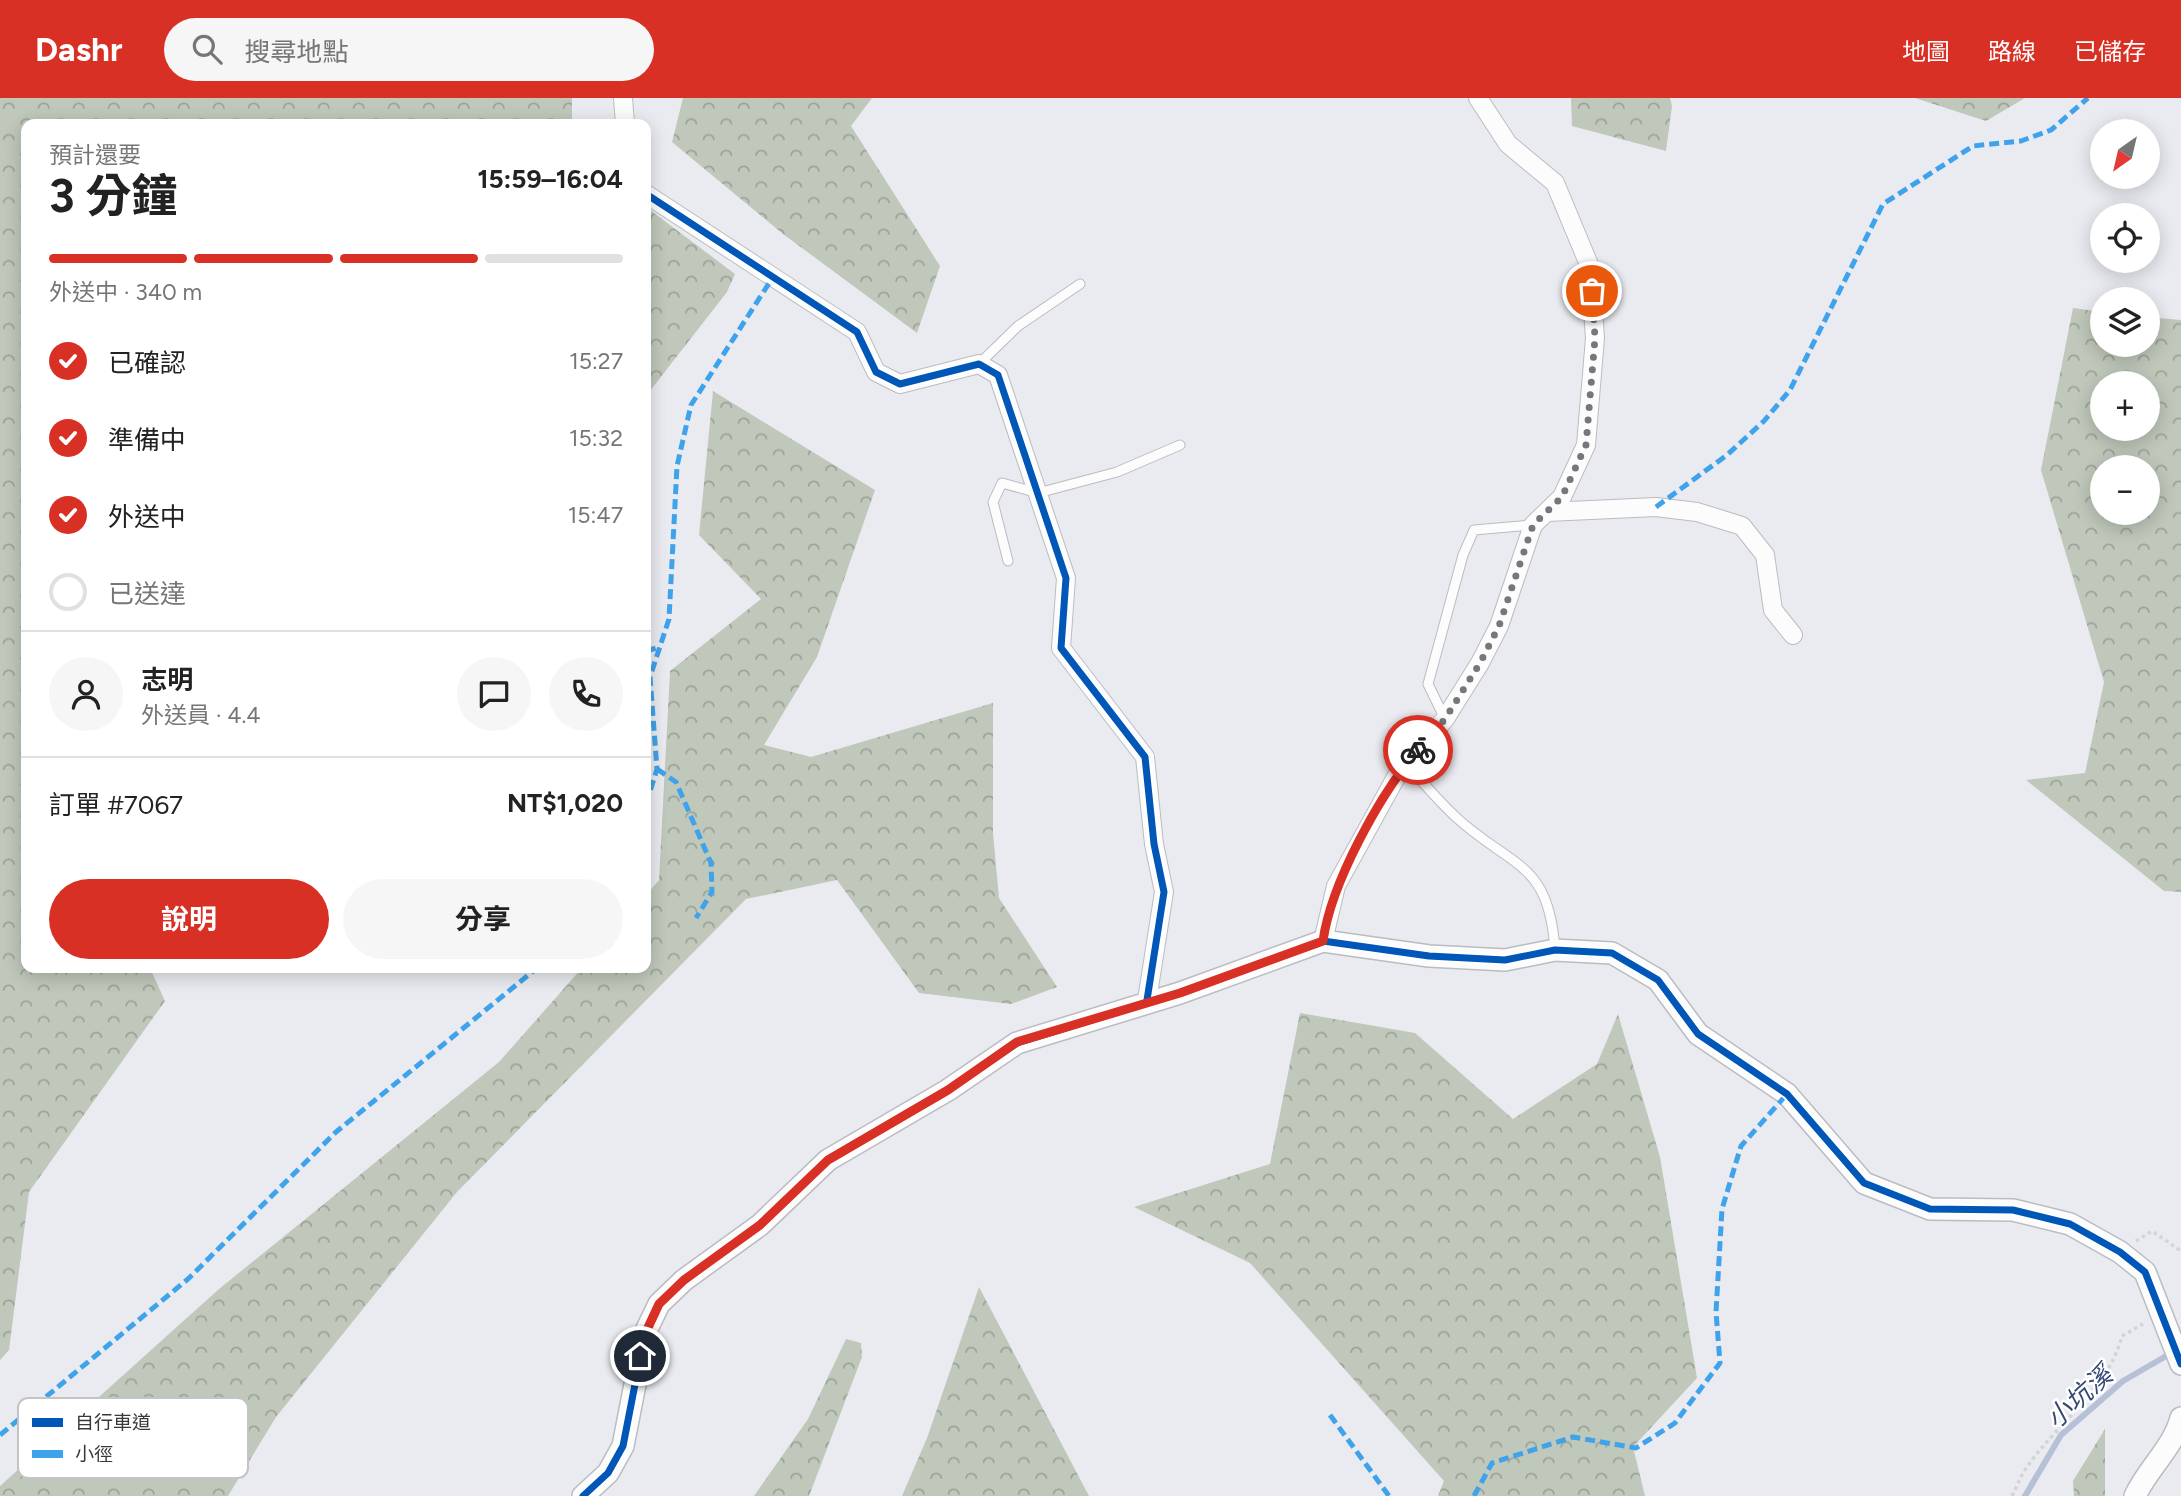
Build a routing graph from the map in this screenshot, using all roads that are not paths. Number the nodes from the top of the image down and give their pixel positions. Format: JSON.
{"nodes":[{"id":1,"x":623,"y":98,"type":"edge"},
{"id":2,"x":1478,"y":98,"type":"edge"},
{"id":3,"x":625,"y":119,"type":"edge"},
{"id":4,"x":651,"y":197,"type":"edge"},
{"id":5,"x":1080,"y":284,"type":"dead end"},
{"id":6,"x":979,"y":364,"type":"junction"},
{"id":7,"x":1180,"y":445,"type":"dead end"},
{"id":8,"x":1038,"y":493,"type":"junction"},
{"id":9,"x":1547,"y":512,"type":"junction"},
{"id":10,"x":1533,"y":525,"type":"junction"},
{"id":11,"x":1008,"y":561,"type":"dead end"},
{"id":12,"x":1793,"y":635,"type":"dead end"},
{"id":13,"x":1445,"y":719,"type":"junction"},
{"id":14,"x":1406,"y":764,"type":"junction"},
{"id":15,"x":1323,"y":941,"type":"junction"},
{"id":16,"x":1555,"y":950,"type":"junction"},
{"id":17,"x":1147,"y":1000,"type":"junction"},
{"id":18,"x":2181,"y":1364,"type":"edge"},
{"id":19,"x":2181,"y":1418,"type":"edge"},
{"id":20,"x":583,"y":1496,"type":"edge"},
{"id":21,"x":2134,"y":1496,"type":"edge"}],
"edges":[{"from":1,"to":3,"type":"street"},
{"from":2,"to":9,"type":"street"},
{"from":4,"to":6,"type":"street"},
{"from":5,"to":6,"type":"lane"},
{"from":6,"to":8,"type":"street"},
{"from":7,"to":8,"type":"lane"},
{"from":8,"to":11,"type":"lane"},
{"from":8,"to":17,"type":"street"},
{"from":9,"to":10,"type":"street"},
{"from":9,"to":12,"type":"street"},
{"from":10,"to":13,"type":"street"},
{"from":10,"to":13,"type":"lane"},
{"from":13,"to":14,"type":"street"},
{"from":14,"to":15,"type":"street"},
{"from":14,"to":16,"type":"lane"},
{"from":15,"to":16,"type":"street"},
{"from":15,"to":17,"type":"street"},
{"from":16,"to":18,"type":"street"},
{"from":17,"to":20,"type":"street"},
{"from":19,"to":21,"type":"street"}]}
